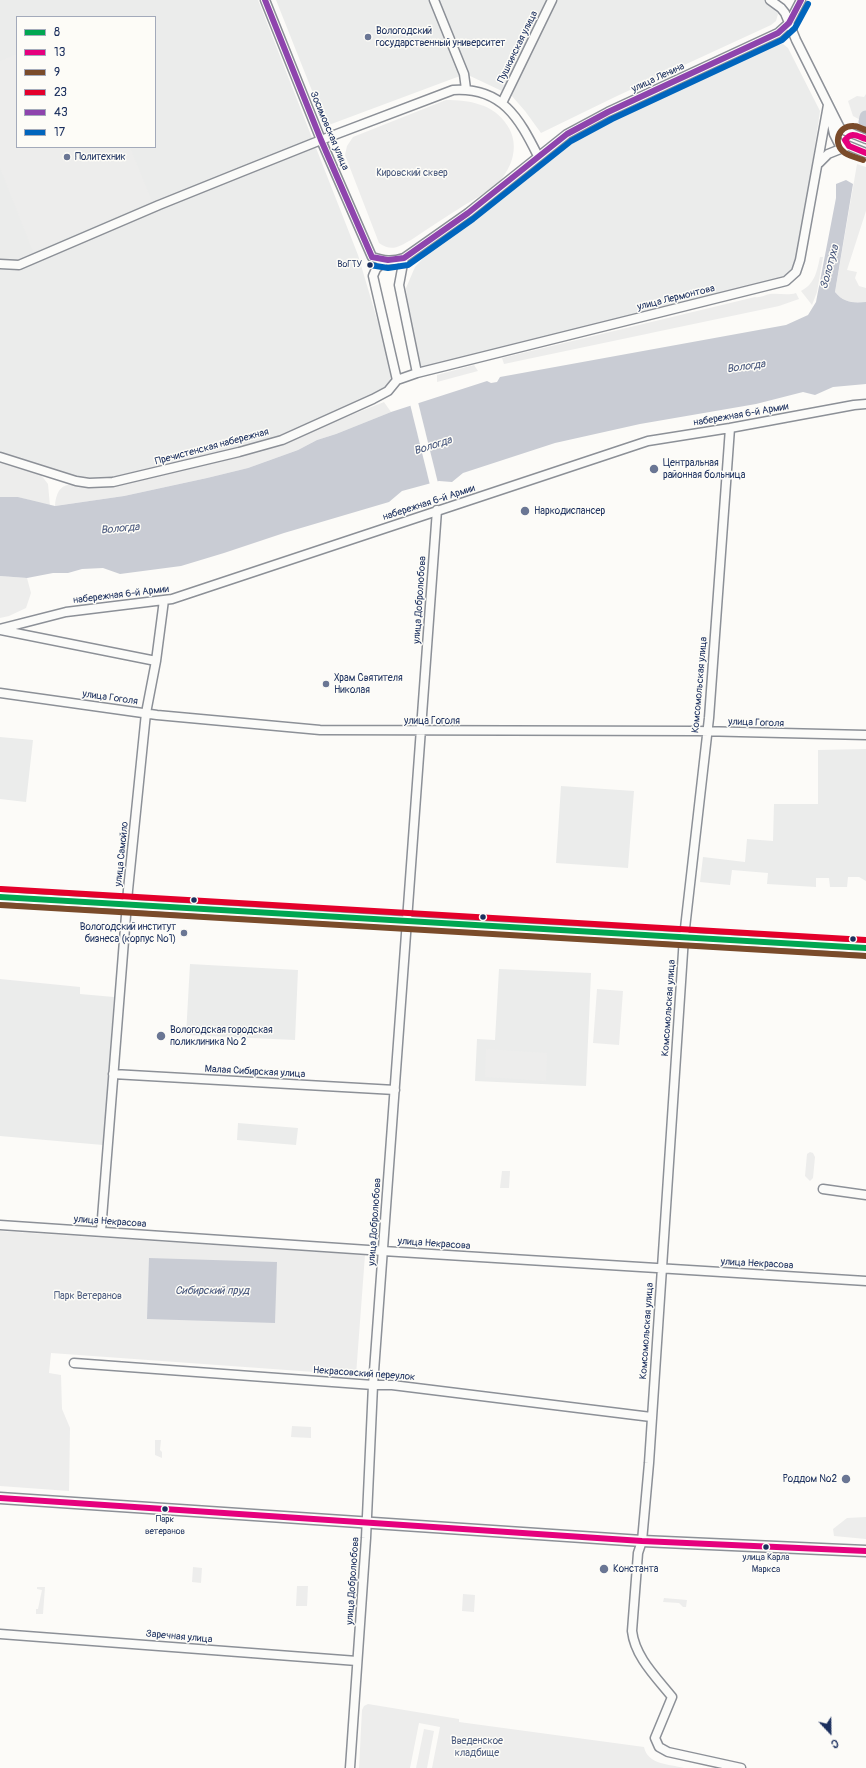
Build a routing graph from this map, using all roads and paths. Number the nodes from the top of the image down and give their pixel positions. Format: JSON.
{"nodes":[{"id":1,"x":265,"y":0,"type":"edge"},
{"id":2,"x":434,"y":0,"type":"edge"},
{"id":3,"x":552,"y":0,"type":"edge"},
{"id":4,"x":770,"y":0,"type":"edge"},
{"id":5,"x":801,"y":0,"type":"edge"},
{"id":6,"x":789,"y":23,"type":"junction"},
{"id":7,"x":466,"y":90,"type":"junction"},
{"id":8,"x":502,"y":103,"type":"junction"},
{"id":9,"x":828,"y":105,"type":"junction"},
{"id":10,"x":853,"y":134,"type":"junction"},
{"id":11,"x":835,"y":136,"type":"junction"},
{"id":12,"x":866,"y":139,"type":"edge"},
{"id":13,"x":321,"y":140,"type":"junction"},
{"id":14,"x":822,"y":143,"type":"junction"},
{"id":15,"x":849,"y":146,"type":"junction"},
{"id":16,"x":866,"y":153,"type":"edge"},
{"id":17,"x":538,"y":156,"type":"junction"},
{"id":18,"x":818,"y":166,"type":"junction"},
{"id":19,"x":404,"y":258,"type":"junction"},
{"id":20,"x":384,"y":261,"type":"junction"},
{"id":21,"x":0,"y":264,"type":"edge"},
{"id":22,"x":417,"y":373,"type":"junction"},
{"id":23,"x":397,"y":380,"type":"junction"},
{"id":24,"x":866,"y":404,"type":"edge"},
{"id":25,"x":730,"y":428,"type":"junction"},
{"id":26,"x":0,"y":457,"type":"edge"},
{"id":27,"x":437,"y":510,"type":"junction"},
{"id":28,"x":164,"y":600,"type":"junction"},
{"id":29,"x":0,"y":630,"type":"edge"},
{"id":30,"x":156,"y":661,"type":"junction"},
{"id":31,"x":0,"y":693,"type":"edge"},
{"id":32,"x":146,"y":713,"type":"junction"},
{"id":33,"x":421,"y":730,"type":"junction"},
{"id":34,"x":706,"y":732,"type":"junction"},
{"id":35,"x":866,"y":736,"type":"edge"},
{"id":36,"x":0,"y":897,"type":"edge"},
{"id":37,"x":127,"y":905,"type":"junction"},
{"id":38,"x":406,"y":923,"type":"junction"},
{"id":39,"x":684,"y":937,"type":"junction"},
{"id":40,"x":866,"y":948,"type":"edge"},
{"id":41,"x":113,"y":1074,"type":"junction"},
{"id":42,"x":395,"y":1090,"type":"junction"},
{"id":43,"x":823,"y":1189,"type":"dead end"},
{"id":44,"x":866,"y":1195,"type":"edge"},
{"id":45,"x":0,"y":1225,"type":"edge"},
{"id":46,"x":100,"y":1231,"type":"junction"},
{"id":47,"x":383,"y":1251,"type":"junction"},
{"id":48,"x":661,"y":1268,"type":"junction"},
{"id":49,"x":866,"y":1281,"type":"edge"},
{"id":50,"x":74,"y":1363,"type":"dead end"},
{"id":51,"x":373,"y":1385,"type":"junction"},
{"id":52,"x":651,"y":1417,"type":"junction"},
{"id":53,"x":0,"y":1498,"type":"edge"},
{"id":54,"x":366,"y":1522,"type":"junction"},
{"id":55,"x":642,"y":1541,"type":"junction"},
{"id":56,"x":866,"y":1551,"type":"edge"},
{"id":57,"x":0,"y":1634,"type":"edge"},
{"id":58,"x":357,"y":1661,"type":"junction"},
{"id":59,"x":350,"y":1768,"type":"edge"},
{"id":60,"x":741,"y":1768,"type":"edge"}],
"edges":[{"from":1,"to":13,"type":"street","name":"Зосимовская улица"},
{"from":2,"to":7,"type":"street"},
{"from":3,"to":8,"type":"street","name":"Пушкинская улица"},
{"from":4,"to":6,"type":"street"},
{"from":5,"to":6,"type":"street"},
{"from":6,"to":9,"type":"street"},
{"from":6,"to":17,"type":"street","name":"улица Ленина"},
{"from":7,"to":8,"type":"street"},
{"from":7,"to":13,"type":"street"},
{"from":8,"to":17,"type":"street"},
{"from":9,"to":10,"type":"street"},
{"from":9,"to":11,"type":"street"},
{"from":9,"to":14,"type":"street","name":"улица Лермонтова"},
{"from":10,"to":11,"type":"street"},
{"from":10,"to":12,"type":"street"},
{"from":10,"to":15,"type":"street"},
{"from":11,"to":14,"type":"street"},
{"from":11,"to":15,"type":"street"},
{"from":13,"to":20,"type":"street","name":"Зосимовская улица"},
{"from":13,"to":21,"type":"street"},
{"from":14,"to":18,"type":"street","name":"улица Лермонтова"},
{"from":15,"to":16,"type":"street"},
{"from":15,"to":18,"type":"street"},
{"from":17,"to":19,"type":"street","name":"улица Ленина"},
{"from":18,"to":22,"type":"street","name":"улица Лермонтова"},
{"from":19,"to":20,"type":"street","name":"улица Ленина"},
{"from":19,"to":22,"type":"street"},
{"from":20,"to":23,"type":"street"},
{"from":22,"to":23,"type":"street","name":"Пречистенская набережная"},
{"from":23,"to":26,"type":"street","name":"Пречистенская набережная"},
{"from":24,"to":25,"type":"street","name":"набережная 6-й Армии"},
{"from":25,"to":27,"type":"street","name":"набережная 6-й Армии"},
{"from":25,"to":34,"type":"street","name":"Комсомольская улица"},
{"from":27,"to":28,"type":"street","name":"набережная 6-й Армии"},
{"from":27,"to":33,"type":"street","name":"улица Добролюбова"},
{"from":28,"to":29,"type":"street","name":"набережная 6-й Армии"},
{"from":28,"to":30,"type":"street","name":"улица Самойло"},
{"from":29,"to":30,"type":"street","name":"набережная 6-й Армии"},
{"from":30,"to":32,"type":"street","name":"улица Самойло"},
{"from":31,"to":32,"type":"street","name":"улица Гоголя"},
{"from":32,"to":33,"type":"street","name":"улица Гоголя"},
{"from":32,"to":37,"type":"street","name":"улица Самойло"},
{"from":33,"to":34,"type":"street","name":"улица Гоголя"},
{"from":33,"to":38,"type":"street","name":"улица Добролюбова"},
{"from":34,"to":35,"type":"street","name":"улица Гоголя"},
{"from":34,"to":39,"type":"street","name":"Комсомольская улица"},
{"from":36,"to":37,"type":"street"},
{"from":37,"to":38,"type":"street"},
{"from":37,"to":41,"type":"street","name":"улица Самойло"},
{"from":38,"to":39,"type":"street"},
{"from":38,"to":42,"type":"street","name":"улица Добролюбова"},
{"from":39,"to":40,"type":"street"},
{"from":39,"to":48,"type":"street","name":"Комсомольская улица"},
{"from":41,"to":42,"type":"street","name":"Малая Сибирская улица"},
{"from":41,"to":46,"type":"street","name":"улица Самойло"},
{"from":42,"to":47,"type":"street","name":"улица Добролюбова"},
{"from":43,"to":44,"type":"street"},
{"from":45,"to":46,"type":"street","name":"улица Некрасова"},
{"from":46,"to":47,"type":"street","name":"улица Некрасова"},
{"from":47,"to":48,"type":"street","name":"улица Некрасова"},
{"from":47,"to":51,"type":"street","name":"улица Добролюбова"},
{"from":48,"to":49,"type":"street","name":"улица Некрасова"},
{"from":48,"to":52,"type":"street","name":"Комсомольская улица"},
{"from":50,"to":51,"type":"street","name":"Некрасовский переулок"},
{"from":51,"to":52,"type":"street","name":"Некрасовский переулок"},
{"from":51,"to":54,"type":"street","name":"улица Добролюбова"},
{"from":52,"to":55,"type":"street","name":"Комсомольская улица"},
{"from":53,"to":54,"type":"street"},
{"from":54,"to":55,"type":"street"},
{"from":54,"to":58,"type":"street","name":"улица Добролюбова"},
{"from":55,"to":56,"type":"street"},
{"from":55,"to":60,"type":"street","name":"Комсомольская улица"},
{"from":57,"to":58,"type":"street","name":"Заречная улица"},
{"from":58,"to":59,"type":"street","name":"улица Добролюбова"}]}
